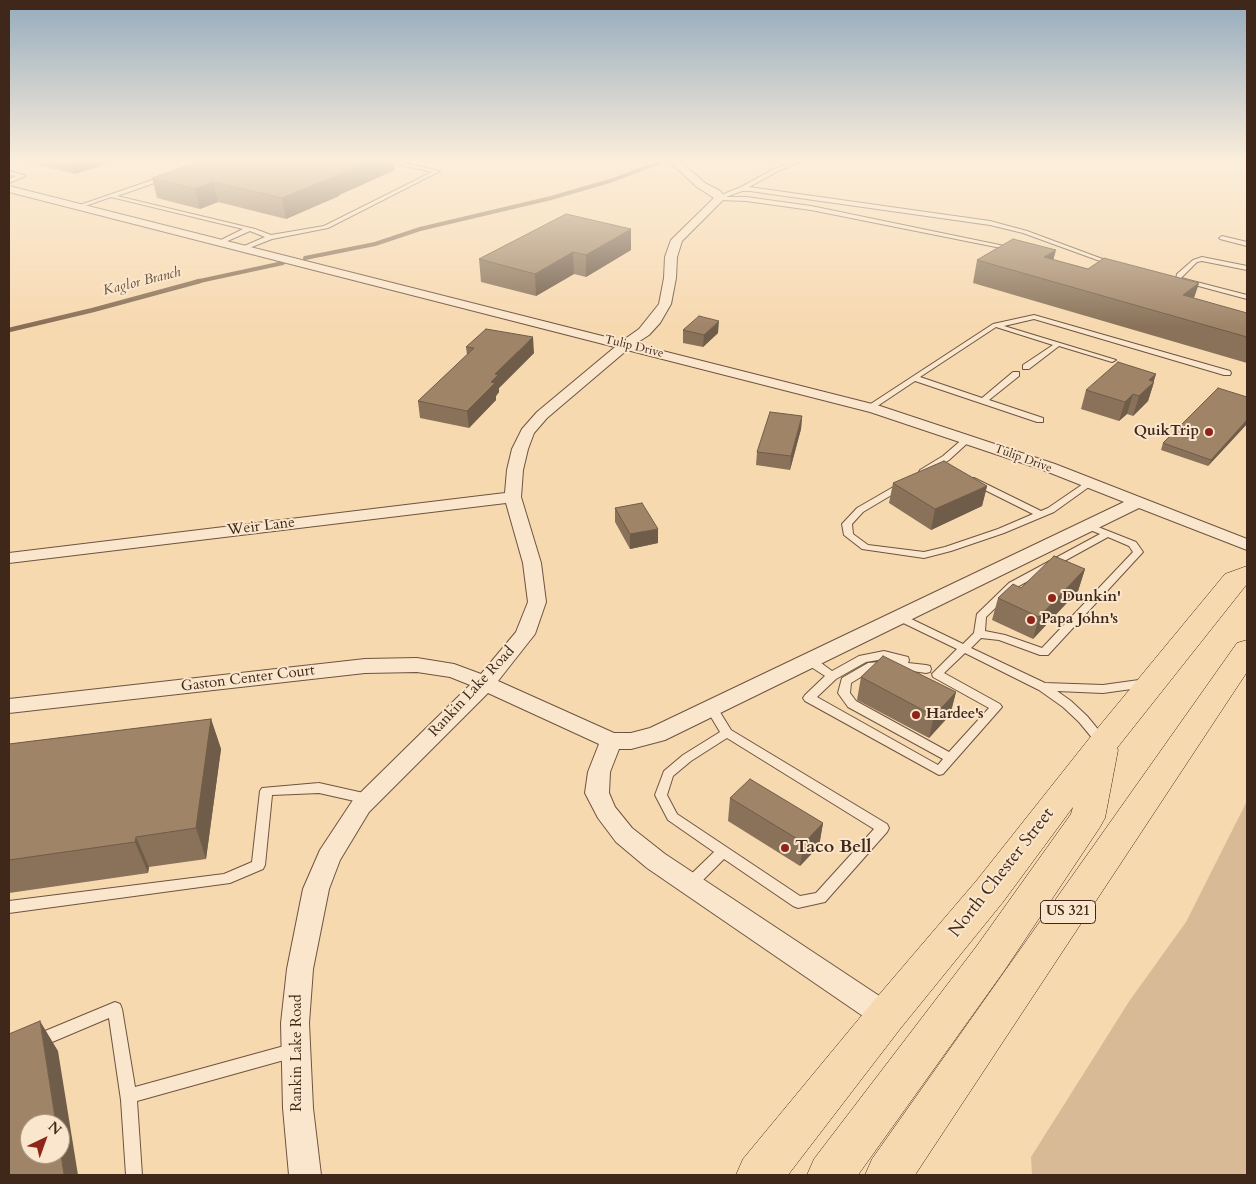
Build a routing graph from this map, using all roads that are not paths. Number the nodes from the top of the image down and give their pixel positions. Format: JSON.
{"nodes":[{"id":1,"x":120,"y":216,"type":"edge"},
{"id":2,"x":196,"y":216,"type":"edge"},
{"id":3,"x":347,"y":216,"type":"edge"},
{"id":4,"x":701,"y":216,"type":"edge"},
{"id":5,"x":852,"y":216,"type":"edge"},
{"id":6,"x":942,"y":216,"type":"edge"},
{"id":7,"x":249,"y":229,"type":"junction"},
{"id":8,"x":270,"y":237,"type":"junction"},
{"id":9,"x":1222,"y":238,"type":"dead end"},
{"id":10,"x":221,"y":242,"type":"junction"},
{"id":11,"x":1247,"y":244,"type":"edge"},
{"id":12,"x":244,"y":248,"type":"junction"},
{"id":13,"x":1018,"y":251,"type":"edge"},
{"id":14,"x":1116,"y":265,"type":"edge"},
{"id":15,"x":1247,"y":268,"type":"edge"},
{"id":16,"x":1178,"y":277,"type":"junction"},
{"id":17,"x":1170,"y":278,"type":"edge"},
{"id":18,"x":1247,"y":297,"type":"edge"},
{"id":19,"x":995,"y":325,"type":"junction"},
{"id":20,"x":1058,"y":344,"type":"junction"},
{"id":21,"x":625,"y":345,"type":"junction"},
{"id":22,"x":1112,"y":360,"type":"dead end"},
{"id":23,"x":1026,"y":367,"type":"dead end"},
{"id":24,"x":1227,"y":373,"type":"dead end"},
{"id":25,"x":1016,"y":374,"type":"dead end"},
{"id":26,"x":915,"y":378,"type":"junction"},
{"id":27,"x":983,"y":402,"type":"junction"},
{"id":28,"x":870,"y":407,"type":"junction"},
{"id":29,"x":1040,"y":420,"type":"dead end"},
{"id":30,"x":968,"y":439,"type":"junction"},
{"id":31,"x":966,"y":478,"type":"edge"},
{"id":32,"x":1089,"y":484,"type":"junction"},
{"id":33,"x":513,"y":497,"type":"junction"},
{"id":34,"x":1136,"y":503,"type":"junction"},
{"id":35,"x":1040,"y":514,"type":"junction"},
{"id":36,"x":1088,"y":526,"type":"junction"},
{"id":37,"x":1107,"y":534,"type":"junction"},
{"id":38,"x":1247,"y":544,"type":"edge"},
{"id":39,"x":9,"y":558,"type":"edge"},
{"id":40,"x":1247,"y":574,"type":"edge"},
{"id":41,"x":899,"y":617,"type":"junction"},
{"id":42,"x":979,"y":634,"type":"junction"},
{"id":43,"x":965,"y":649,"type":"junction"},
{"id":44,"x":1247,"y":650,"type":"edge"},
{"id":45,"x":809,"y":660,"type":"junction"},
{"id":46,"x":926,"y":669,"type":"junction"},
{"id":47,"x":937,"y":674,"type":"junction"},
{"id":48,"x":832,"y":676,"type":"junction"},
{"id":49,"x":485,"y":683,"type":"junction"},
{"id":50,"x":1152,"y":683,"type":"junction"},
{"id":51,"x":1043,"y":687,"type":"junction"},
{"id":52,"x":9,"y":706,"type":"edge"},
{"id":53,"x":711,"y":707,"type":"junction"},
{"id":54,"x":727,"y":733,"type":"junction"},
{"id":55,"x":611,"y":741,"type":"junction"},
{"id":56,"x":1104,"y":743,"type":"junction"},
{"id":57,"x":951,"y":758,"type":"junction"},
{"id":58,"x":368,"y":800,"type":"junction"},
{"id":59,"x":722,"y":852,"type":"junction"},
{"id":60,"x":690,"y":884,"type":"junction"},
{"id":61,"x":9,"y":907,"type":"edge"},
{"id":62,"x":886,"y":1016,"type":"junction"},
{"id":63,"x":26,"y":1046,"type":"edge"},
{"id":64,"x":296,"y":1050,"type":"junction"},
{"id":65,"x":128,"y":1096,"type":"junction"},
{"id":66,"x":134,"y":1175,"type":"edge"},
{"id":67,"x":305,"y":1175,"type":"edge"},
{"id":68,"x":759,"y":1175,"type":"edge"},
{"id":69,"x":830,"y":1175,"type":"edge"},
{"id":70,"x":888,"y":1175,"type":"edge"}],
"edges":[{"from":1,"to":10,"type":"street","name":"Tulip Drive"},
{"from":2,"to":7,"type":"lane"},
{"from":3,"to":8,"type":"lane"},
{"from":4,"to":21,"type":"street","name":"Rankin Lake Road"},
{"from":5,"to":13,"type":"lane"},
{"from":6,"to":14,"type":"lane"},
{"from":7,"to":8,"type":"lane"},
{"from":7,"to":10,"type":"lane"},
{"from":8,"to":12,"type":"lane"},
{"from":9,"to":11,"type":"lane"},
{"from":10,"to":12,"type":"street","name":"Tulip Drive"},
{"from":12,"to":21,"type":"street","name":"Tulip Drive"},
{"from":15,"to":16,"type":"lane"},
{"from":16,"to":17,"type":"lane"},
{"from":16,"to":18,"type":"lane"},
{"from":19,"to":20,"type":"lane"},
{"from":19,"to":24,"type":"lane"},
{"from":19,"to":26,"type":"lane"},
{"from":20,"to":22,"type":"lane"},
{"from":20,"to":23,"type":"lane"},
{"from":21,"to":28,"type":"street","name":"Tulip Drive"},
{"from":21,"to":33,"type":"street","name":"Rankin Lake Road"},
{"from":25,"to":27,"type":"lane"},
{"from":26,"to":27,"type":"lane"},
{"from":26,"to":28,"type":"lane"},
{"from":27,"to":29,"type":"lane"},
{"from":28,"to":30,"type":"street","name":"Tulip Drive"},
{"from":30,"to":32,"type":"street","name":"Tulip Drive"},
{"from":30,"to":35,"type":"lane"},
{"from":31,"to":35,"type":"lane"},
{"from":32,"to":34,"type":"street","name":"Tulip Drive"},
{"from":32,"to":35,"type":"lane"},
{"from":33,"to":39,"type":"street","name":"Weir Lane"},
{"from":33,"to":49,"type":"street","name":"Rankin Lake Road"},
{"from":34,"to":36,"type":"street"},
{"from":34,"to":38,"type":"street","name":"Tulip Drive"},
{"from":36,"to":37,"type":"lane"},
{"from":36,"to":41,"type":"street"},
{"from":37,"to":42,"type":"lane"},
{"from":37,"to":42,"type":"lane"},
{"from":40,"to":50,"type":"highway","name":"North Chester Street"},
{"from":41,"to":43,"type":"lane"},
{"from":41,"to":45,"type":"street"},
{"from":42,"to":43,"type":"lane"},
{"from":43,"to":47,"type":"lane"},
{"from":43,"to":51,"type":"lane"},
{"from":44,"to":70,"type":"highway","number":"US 321"},
{"from":45,"to":48,"type":"lane"},
{"from":45,"to":53,"type":"street"},
{"from":46,"to":47,"type":"lane"},
{"from":46,"to":48,"type":"lane"},
{"from":46,"to":57,"type":"lane"},
{"from":47,"to":57,"type":"lane"},
{"from":48,"to":57,"type":"lane"},
{"from":49,"to":52,"type":"street","name":"Gaston Center Court"},
{"from":49,"to":55,"type":"street"},
{"from":49,"to":58,"type":"street","name":"Rankin Lake Road"},
{"from":50,"to":51,"type":"lane"},
{"from":50,"to":56,"type":"highway","name":"North Chester Street"},
{"from":51,"to":56,"type":"lane"},
{"from":53,"to":54,"type":"lane"},
{"from":53,"to":55,"type":"street"},
{"from":54,"to":59,"type":"lane"},
{"from":54,"to":59,"type":"lane"},
{"from":55,"to":60,"type":"street"},
{"from":56,"to":62,"type":"highway","name":"North Chester Street"},
{"from":56,"to":69,"type":"highway"},
{"from":58,"to":61,"type":"lane"},
{"from":58,"to":64,"type":"street","name":"Rankin Lake Road"},
{"from":59,"to":60,"type":"lane"},
{"from":60,"to":62,"type":"street"},
{"from":62,"to":68,"type":"highway","name":"North Chester Street"},
{"from":63,"to":65,"type":"lane"},
{"from":64,"to":65,"type":"lane"},
{"from":64,"to":67,"type":"street","name":"Rankin Lake Road"},
{"from":65,"to":66,"type":"lane"}]}
